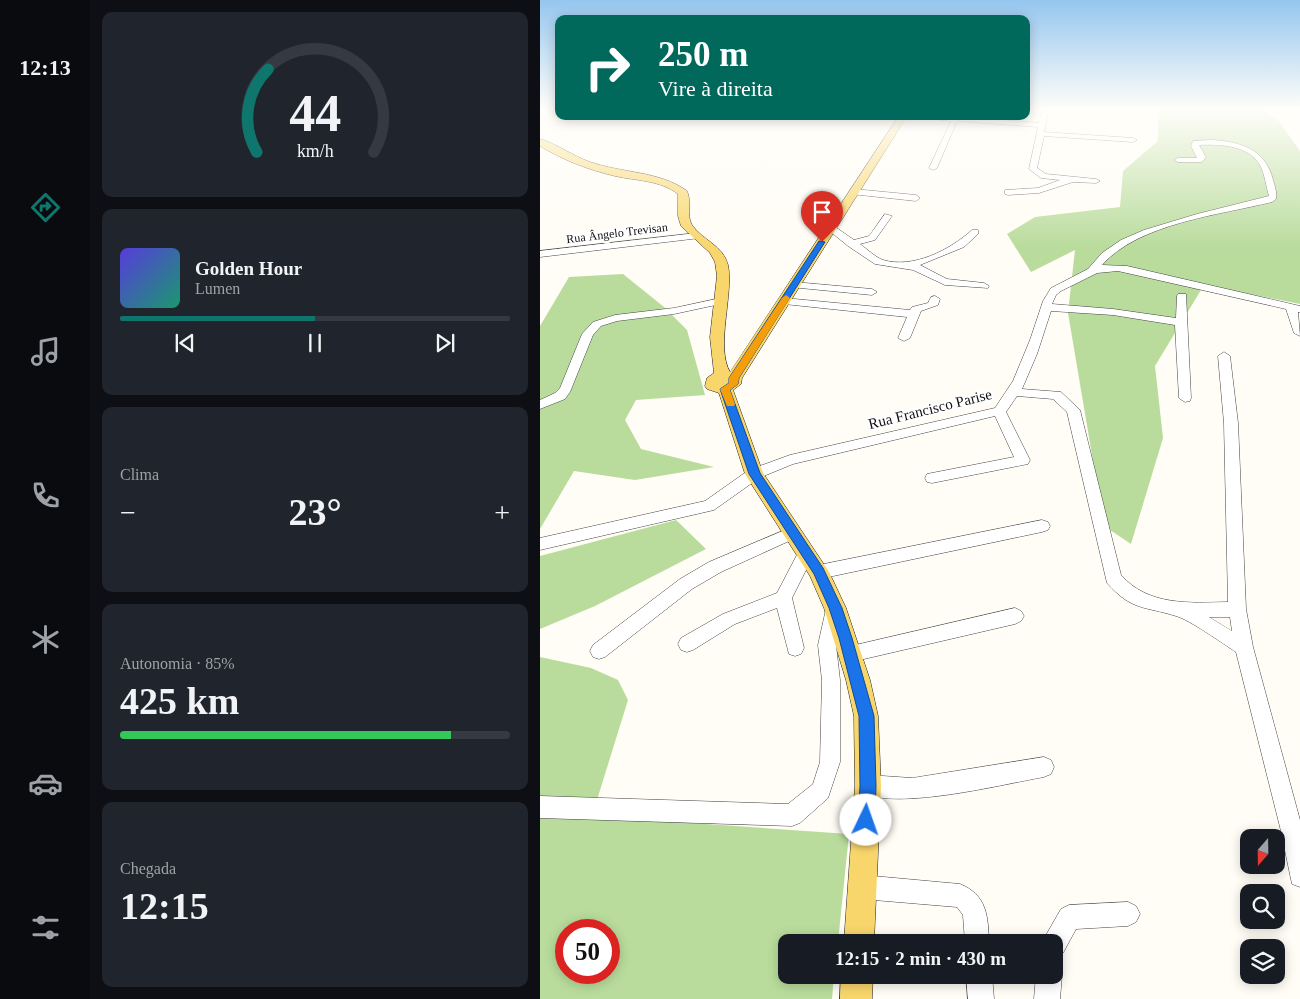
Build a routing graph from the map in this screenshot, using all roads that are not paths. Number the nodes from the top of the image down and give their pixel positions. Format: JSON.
{"nodes":[{"id":1,"x":562,"y":155,"type":"edge"},
{"id":2,"x":878,"y":155,"type":"edge"},
{"id":3,"x":938,"y":155,"type":"edge"},
{"id":4,"x":1035,"y":155,"type":"edge"},
{"id":5,"x":1200,"y":155,"type":"edge"},
{"id":6,"x":1255,"y":155,"type":"edge"},
{"id":7,"x":1178,"y":160,"type":"dead end"},
{"id":8,"x":933,"y":168,"type":"dead end"},
{"id":9,"x":1044,"y":176,"type":"junction"},
{"id":10,"x":1072,"y":179,"type":"junction"},
{"id":11,"x":1096,"y":181,"type":"dead end"},
{"id":12,"x":1052,"y":184,"type":"junction"},
{"id":13,"x":854,"y":192,"type":"junction"},
{"id":14,"x":1008,"y":192,"type":"dead end"},
{"id":15,"x":916,"y":198,"type":"dead end"},
{"id":16,"x":888,"y":216,"type":"dead end"},
{"id":17,"x":831,"y":228,"type":"junction"},
{"id":18,"x":975,"y":232,"type":"dead end"},
{"id":19,"x":697,"y":236,"type":"junction"},
{"id":20,"x":851,"y":244,"type":"junction"},
{"id":21,"x":540,"y":254,"type":"edge"},
{"id":22,"x":909,"y":266,"type":"junction"},
{"id":23,"x":1093,"y":269,"type":"junction"},
{"id":24,"x":794,"y":285,"type":"junction"},
{"id":25,"x":984,"y":286,"type":"dead end"},
{"id":26,"x":872,"y":292,"type":"dead end"},
{"id":27,"x":1182,"y":296,"type":"dead end"},
{"id":28,"x":935,"y":299,"type":"dead end"},
{"id":29,"x":720,"y":301,"type":"junction"},
{"id":30,"x":784,"y":301,"type":"junction"},
{"id":31,"x":1046,"y":307,"type":"junction"},
{"id":32,"x":1295,"y":308,"type":"edge"},
{"id":33,"x":914,"y":314,"type":"junction"},
{"id":34,"x":1180,"y":322,"type":"junction"},
{"id":35,"x":1300,"y":333,"type":"edge"},
{"id":36,"x":904,"y":338,"type":"dead end"},
{"id":37,"x":1224,"y":356,"type":"dead end"},
{"id":38,"x":727,"y":381,"type":"junction"},
{"id":39,"x":1014,"y":392,"type":"junction"},
{"id":40,"x":1185,"y":398,"type":"dead end"},
{"id":41,"x":540,"y":405,"type":"edge"},
{"id":42,"x":999,"y":411,"type":"junction"},
{"id":43,"x":754,"y":474,"type":"junction"},
{"id":44,"x":932,"y":478,"type":"dead end"},
{"id":45,"x":1042,"y":526,"type":"dead end"},
{"id":46,"x":792,"y":533,"type":"junction"},
{"id":47,"x":540,"y":544,"type":"edge"},
{"id":48,"x":812,"y":563,"type":"junction"},
{"id":49,"x":783,"y":598,"type":"junction"},
{"id":50,"x":835,"y":608,"type":"junction"},
{"id":51,"x":1237,"y":609,"type":"junction"},
{"id":52,"x":1183,"y":611,"type":"junction"},
{"id":53,"x":1015,"y":616,"type":"dead end"},
{"id":54,"x":687,"y":644,"type":"dead end"},
{"id":55,"x":1244,"y":647,"type":"junction"},
{"id":56,"x":795,"y":648,"type":"dead end"},
{"id":57,"x":599,"y":650,"type":"dead end"},
{"id":58,"x":850,"y":654,"type":"junction"},
{"id":59,"x":1044,"y":767,"type":"dead end"},
{"id":60,"x":868,"y":786,"type":"junction"},
{"id":61,"x":540,"y":807,"type":"edge"},
{"id":62,"x":1300,"y":876,"type":"edge"},
{"id":63,"x":862,"y":887,"type":"junction"},
{"id":64,"x":1128,"y":914,"type":"dead end"},
{"id":65,"x":859,"y":934,"type":"edge"},
{"id":66,"x":976,"y":934,"type":"edge"},
{"id":67,"x":1060,"y":934,"type":"edge"},
{"id":68,"x":857,"y":984,"type":"edge"},
{"id":69,"x":980,"y":984,"type":"edge"},
{"id":70,"x":1048,"y":984,"type":"edge"},
{"id":71,"x":856,"y":999,"type":"edge"},
{"id":72,"x":981,"y":999,"type":"edge"},
{"id":73,"x":1047,"y":999,"type":"edge"}],
"edges":[{"from":1,"to":19,"type":"main road"},
{"from":2,"to":13,"type":"main road"},
{"from":3,"to":8,"type":"street"},
{"from":4,"to":9,"type":"street"},
{"from":5,"to":7,"type":"street"},
{"from":6,"to":23,"type":"street"},
{"from":9,"to":10,"type":"street"},
{"from":9,"to":12,"type":"street"},
{"from":10,"to":11,"type":"street"},
{"from":10,"to":12,"type":"street"},
{"from":12,"to":14,"type":"street"},
{"from":13,"to":15,"type":"street"},
{"from":13,"to":17,"type":"main road"},
{"from":16,"to":20,"type":"street"},
{"from":17,"to":20,"type":"street"},
{"from":17,"to":24,"type":"main road"},
{"from":18,"to":22,"type":"street"},
{"from":19,"to":21,"type":"street","name":"Rua Ângelo Trevisan"},
{"from":19,"to":29,"type":"main road"},
{"from":20,"to":22,"type":"street"},
{"from":22,"to":25,"type":"street"},
{"from":23,"to":31,"type":"street","name":"Rua Francisco Parise"},
{"from":23,"to":32,"type":"street","name":"Rua Francisco Parise"},
{"from":24,"to":26,"type":"street"},
{"from":24,"to":30,"type":"main road"},
{"from":27,"to":34,"type":"street"},
{"from":28,"to":33,"type":"street"},
{"from":29,"to":38,"type":"main road"},
{"from":29,"to":41,"type":"street"},
{"from":30,"to":33,"type":"street"},
{"from":30,"to":38,"type":"main road"},
{"from":31,"to":34,"type":"street"},
{"from":31,"to":39,"type":"street","name":"Rua Francisco Parise"},
{"from":32,"to":35,"type":"street"},
{"from":33,"to":36,"type":"street"},
{"from":34,"to":40,"type":"street"},
{"from":37,"to":51,"type":"street"},
{"from":38,"to":43,"type":"main road"},
{"from":39,"to":42,"type":"street","name":"Rua Francisco Parise"},
{"from":39,"to":52,"type":"street"},
{"from":42,"to":43,"type":"street","name":"Rua Francisco Parise"},
{"from":42,"to":44,"type":"street"},
{"from":43,"to":46,"type":"main road"},
{"from":43,"to":47,"type":"street","name":"Rua Francisco Parise"},
{"from":45,"to":48,"type":"street"},
{"from":46,"to":48,"type":"main road"},
{"from":46,"to":57,"type":"street"},
{"from":48,"to":49,"type":"street"},
{"from":48,"to":50,"type":"main road"},
{"from":49,"to":54,"type":"street"},
{"from":49,"to":56,"type":"street"},
{"from":50,"to":58,"type":"main road"},
{"from":50,"to":61,"type":"street"},
{"from":51,"to":52,"type":"street"},
{"from":51,"to":55,"type":"street"},
{"from":52,"to":55,"type":"street"},
{"from":53,"to":58,"type":"street"},
{"from":55,"to":62,"type":"street"},
{"from":58,"to":60,"type":"main road"},
{"from":59,"to":60,"type":"street"},
{"from":60,"to":63,"type":"main road"},
{"from":63,"to":65,"type":"main road"},
{"from":63,"to":66,"type":"street"},
{"from":64,"to":67,"type":"street"},
{"from":68,"to":71,"type":"main road"},
{"from":69,"to":72,"type":"street"},
{"from":70,"to":73,"type":"street"}]}
